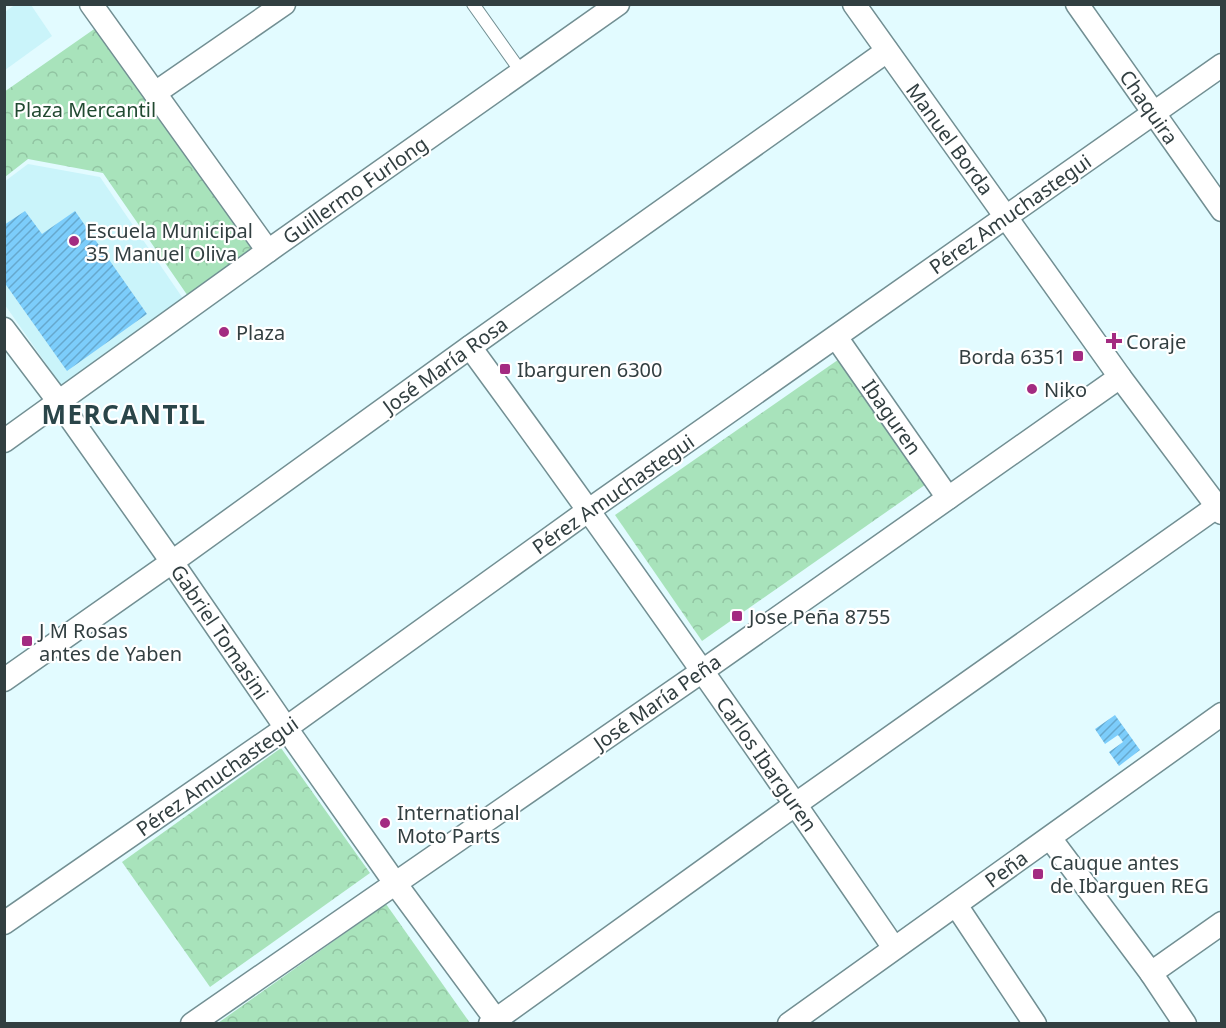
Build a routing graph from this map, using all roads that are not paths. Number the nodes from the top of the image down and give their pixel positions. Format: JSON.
{"nodes":[{"id":1,"x":92,"y":4,"type":"edge"},
{"id":2,"x":284,"y":4,"type":"edge"},
{"id":3,"x":473,"y":4,"type":"edge"},
{"id":4,"x":618,"y":4,"type":"edge"},
{"id":5,"x":855,"y":4,"type":"edge"},
{"id":6,"x":1077,"y":4,"type":"edge"},
{"id":7,"x":887,"y":51,"type":"junction"},
{"id":8,"x":1221,"y":65,"type":"edge"},
{"id":9,"x":522,"y":73,"type":"junction"},
{"id":10,"x":155,"y":93,"type":"junction"},
{"id":11,"x":1153,"y":113,"type":"junction"},
{"id":12,"x":1221,"y":210,"type":"edge"},
{"id":13,"x":1006,"y":217,"type":"junction"},
{"id":14,"x":268,"y":251,"type":"junction"},
{"id":15,"x":4,"y":329,"type":"edge"},
{"id":16,"x":836,"y":337,"type":"junction"},
{"id":17,"x":470,"y":347,"type":"junction"},
{"id":18,"x":1120,"y":377,"type":"junction"},
{"id":19,"x":59,"y":402,"type":"junction"},
{"id":20,"x":4,"y":441,"type":"edge"},
{"id":21,"x":948,"y":498,"type":"junction"},
{"id":22,"x":1220,"y":507,"type":"edge"},
{"id":23,"x":589,"y":510,"type":"junction"},
{"id":24,"x":172,"y":562,"type":"junction"},
{"id":25,"x":701,"y":672,"type":"junction"},
{"id":26,"x":4,"y":680,"type":"edge"},
{"id":27,"x":1221,"y":714,"type":"edge"},
{"id":28,"x":286,"y":728,"type":"junction"},
{"id":29,"x":796,"y":804,"type":"junction"},
{"id":30,"x":1050,"y":838,"type":"junction"},
{"id":31,"x":395,"y":883,"type":"junction"},
{"id":32,"x":956,"y":905,"type":"junction"},
{"id":33,"x":4,"y":923,"type":"edge"},
{"id":34,"x":1221,"y":923,"type":"edge"},
{"id":35,"x":894,"y":948,"type":"junction"},
{"id":36,"x":1151,"y":973,"type":"junction"},
{"id":37,"x":495,"y":1022,"type":"edge"},
{"id":38,"x":192,"y":1023,"type":"edge"},
{"id":39,"x":789,"y":1023,"type":"edge"},
{"id":40,"x":1035,"y":1023,"type":"edge"},
{"id":41,"x":1185,"y":1023,"type":"edge"}],
"edges":[{"from":1,"to":10,"type":"street"},
{"from":2,"to":10,"type":"street"},
{"from":3,"to":9,"type":"lane"},
{"from":4,"to":9,"type":"street","name":"Guillermo Furlong"},
{"from":5,"to":7,"type":"street","name":"Manuel Borda"},
{"from":6,"to":11,"type":"street","name":"Chaquira"},
{"from":7,"to":13,"type":"street","name":"Manuel Borda"},
{"from":7,"to":17,"type":"street","name":"José María Rosa"},
{"from":8,"to":11,"type":"street","name":"Pérez Amuchastegui"},
{"from":9,"to":14,"type":"street","name":"Guillermo Furlong"},
{"from":10,"to":14,"type":"street"},
{"from":11,"to":12,"type":"street","name":"Chaquira"},
{"from":11,"to":13,"type":"street","name":"Pérez Amuchastegui"},
{"from":13,"to":16,"type":"street","name":"Pérez Amuchastegui"},
{"from":13,"to":18,"type":"street","name":"Manuel Borda"},
{"from":14,"to":19,"type":"street","name":"Guillermo Furlong"},
{"from":15,"to":19,"type":"street","name":"Gabriel Tomasini"},
{"from":16,"to":21,"type":"street","name":"Ibaguren"},
{"from":16,"to":23,"type":"street","name":"Pérez Amuchastegui"},
{"from":17,"to":23,"type":"street","name":"Carlos Ibarguren"},
{"from":17,"to":24,"type":"street","name":"José María Rosa"},
{"from":18,"to":21,"type":"street","name":"José María Peña"},
{"from":18,"to":22,"type":"street","name":"Manuel Borda"},
{"from":19,"to":20,"type":"street","name":"Guillermo Furlong"},
{"from":19,"to":24,"type":"street","name":"Gabriel Tomasini"},
{"from":21,"to":25,"type":"street","name":"José María Peña"},
{"from":22,"to":29,"type":"street"},
{"from":23,"to":25,"type":"street","name":"Carlos Ibarguren"},
{"from":23,"to":28,"type":"street","name":"Pérez Amuchastegui"},
{"from":24,"to":26,"type":"street","name":"José María Rosa"},
{"from":24,"to":28,"type":"street","name":"Gabriel Tomasini"},
{"from":25,"to":29,"type":"street","name":"Carlos Ibarguren"},
{"from":25,"to":31,"type":"street","name":"José María Peña"},
{"from":27,"to":30,"type":"street","name":"Peña"},
{"from":28,"to":31,"type":"street","name":"Gabriel Tomasini"},
{"from":28,"to":33,"type":"street","name":"Pérez Amuchastegui"},
{"from":29,"to":35,"type":"street","name":"Carlos Ibarguren"},
{"from":29,"to":37,"type":"street"},
{"from":30,"to":32,"type":"street","name":"Peña"},
{"from":30,"to":36,"type":"street"},
{"from":31,"to":37,"type":"street","name":"Gabriel Tomasini"},
{"from":31,"to":38,"type":"street","name":"José María Peña"},
{"from":32,"to":35,"type":"street","name":"Peña"},
{"from":32,"to":40,"type":"street"},
{"from":34,"to":36,"type":"street"},
{"from":35,"to":39,"type":"street","name":"Peña"},
{"from":36,"to":41,"type":"street"}]}
